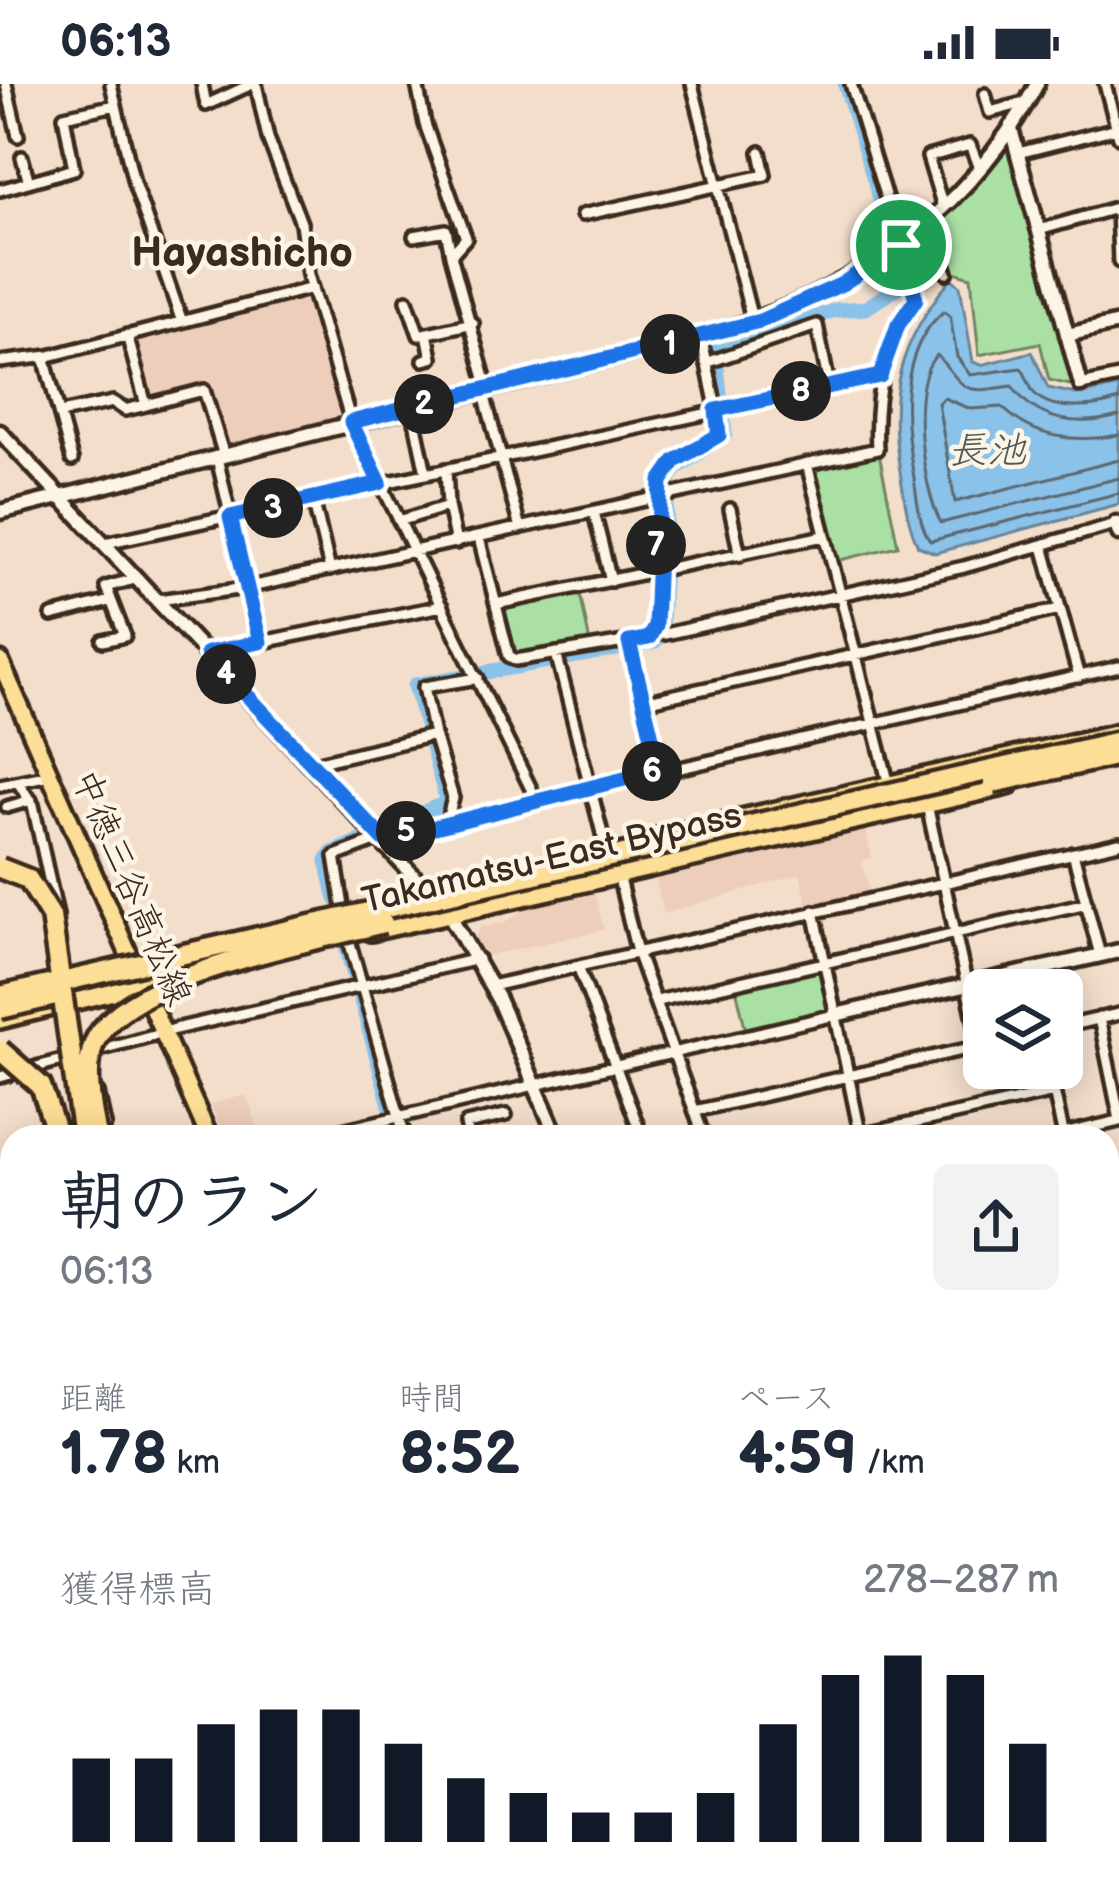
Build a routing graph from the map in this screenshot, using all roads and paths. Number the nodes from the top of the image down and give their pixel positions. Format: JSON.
{"nodes":[{"id":1,"x":6,"y":84,"type":"edge"},
{"id":2,"x":111,"y":84,"type":"edge"},
{"id":3,"x":202,"y":84,"type":"edge"},
{"id":4,"x":254,"y":84,"type":"edge"},
{"id":5,"x":417,"y":84,"type":"edge"},
{"id":6,"x":692,"y":84,"type":"edge"},
{"id":7,"x":851,"y":84,"type":"edge"},
{"id":8,"x":1037,"y":84,"type":"edge"},
{"id":9,"x":1111,"y":91,"type":"edge"},
{"id":10,"x":985,"y":94,"type":"dead end"},
{"id":11,"x":1027,"y":102,"type":"junction"},
{"id":12,"x":116,"y":105,"type":"junction"},
{"id":13,"x":1011,"y":129,"type":"junction"},
{"id":14,"x":1118,"y":132,"type":"edge"},
{"id":15,"x":19,"y":136,"type":"dead end"},
{"id":16,"x":760,"y":152,"type":"dead end"},
{"id":17,"x":1018,"y":153,"type":"junction"},
{"id":18,"x":22,"y":157,"type":"dead end"},
{"id":19,"x":979,"y":169,"type":"junction"},
{"id":20,"x":28,"y":179,"type":"junction"},
{"id":21,"x":718,"y":184,"type":"junction"},
{"id":22,"x":0,"y":190,"type":"edge"},
{"id":23,"x":1118,"y":207,"type":"edge"},
{"id":24,"x":943,"y":208,"type":"junction"},
{"id":25,"x":582,"y":215,"type":"dead end"},
{"id":26,"x":931,"y":220,"type":"junction"},
{"id":27,"x":1039,"y":230,"type":"junction"},
{"id":28,"x":414,"y":236,"type":"dead end"},
{"id":29,"x":901,"y":245,"type":"junction"},
{"id":30,"x":451,"y":255,"type":"junction"},
{"id":31,"x":1119,"y":262,"type":"edge"},
{"id":32,"x":947,"y":273,"type":"dead end"},
{"id":33,"x":312,"y":287,"type":"junction"},
{"id":34,"x":407,"y":300,"type":"dead end"},
{"id":35,"x":181,"y":319,"type":"junction"},
{"id":36,"x":753,"y":322,"type":"junction"},
{"id":37,"x":472,"y":323,"type":"junction"},
{"id":38,"x":1119,"y":323,"type":"edge"},
{"id":39,"x":427,"y":333,"type":"junction"},
{"id":40,"x":127,"y":335,"type":"junction"},
{"id":41,"x":1067,"y":335,"type":"junction"},
{"id":42,"x":701,"y":336,"type":"junction"},
{"id":43,"x":49,"y":356,"type":"junction"},
{"id":44,"x":424,"y":360,"type":"dead end"},
{"id":45,"x":711,"y":361,"type":"junction"},
{"id":46,"x":0,"y":362,"type":"edge"},
{"id":47,"x":880,"y":376,"type":"junction"},
{"id":48,"x":1119,"y":377,"type":"edge"},
{"id":49,"x":829,"y":385,"type":"junction"},
{"id":50,"x":1081,"y":385,"type":"joint"},
{"id":51,"x":486,"y":390,"type":"junction"},
{"id":52,"x":146,"y":404,"type":"junction"},
{"id":53,"x":412,"y":407,"type":"junction"},
{"id":54,"x":720,"y":409,"type":"junction"},
{"id":55,"x":61,"y":413,"type":"junction"},
{"id":56,"x":351,"y":422,"type":"junction"},
{"id":57,"x":0,"y":432,"type":"edge"},
{"id":58,"x":221,"y":457,"type":"junction"},
{"id":59,"x":501,"y":458,"type":"junction"},
{"id":60,"x":72,"y":460,"type":"dead end"},
{"id":61,"x":807,"y":464,"type":"junction"},
{"id":62,"x":446,"y":469,"type":"junction"},
{"id":63,"x":426,"y":473,"type":"junction"},
{"id":64,"x":380,"y":483,"type":"junction"},
{"id":65,"x":63,"y":497,"type":"junction"},
{"id":66,"x":664,"y":497,"type":"junction"},
{"id":67,"x":313,"y":499,"type":"junction"},
{"id":68,"x":448,"y":506,"type":"junction"},
{"id":69,"x":730,"y":509,"type":"dead end"},
{"id":70,"x":0,"y":512,"type":"edge"},
{"id":71,"x":594,"y":512,"type":"junction"},
{"id":72,"x":230,"y":517,"type":"junction"},
{"id":73,"x":399,"y":521,"type":"junction"},
{"id":74,"x":1118,"y":526,"type":"edge"},
{"id":75,"x":520,"y":528,"type":"junction"},
{"id":76,"x":824,"y":536,"type":"junction"},
{"id":77,"x":479,"y":538,"type":"junction"},
{"id":78,"x":105,"y":543,"type":"junction"},
{"id":79,"x":456,"y":543,"type":"junction"},
{"id":80,"x":1043,"y":546,"type":"junction"},
{"id":81,"x":414,"y":551,"type":"junction"},
{"id":82,"x":740,"y":555,"type":"junction"},
{"id":83,"x":330,"y":570,"type":"junction"},
{"id":84,"x":662,"y":571,"type":"junction"},
{"id":85,"x":138,"y":578,"type":"junction"},
{"id":86,"x":611,"y":581,"type":"junction"},
{"id":87,"x":246,"y":588,"type":"junction"},
{"id":88,"x":840,"y":596,"type":"junction"},
{"id":89,"x":158,"y":600,"type":"junction"},
{"id":90,"x":110,"y":601,"type":"junction"},
{"id":91,"x":496,"y":604,"type":"junction"},
{"id":92,"x":442,"y":606,"type":"junction"},
{"id":93,"x":1060,"y":609,"type":"junction"},
{"id":94,"x":52,"y":616,"type":"dead end"},
{"id":95,"x":657,"y":634,"type":"junction"},
{"id":96,"x":103,"y":641,"type":"dead end"},
{"id":97,"x":260,"y":642,"type":"junction"},
{"id":98,"x":630,"y":645,"type":"junction"},
{"id":99,"x":207,"y":653,"type":"junction"},
{"id":100,"x":855,"y":654,"type":"junction"},
{"id":101,"x":557,"y":657,"type":"junction"},
{"id":102,"x":0,"y":662,"type":"edge"},
{"id":103,"x":1119,"y":667,"type":"edge"},
{"id":104,"x":476,"y":674,"type":"junction"},
{"id":105,"x":1079,"y":676,"type":"junction"},
{"id":106,"x":644,"y":703,"type":"junction"},
{"id":107,"x":873,"y":721,"type":"junction"},
{"id":108,"x":1119,"y":732,"type":"edge"},
{"id":109,"x":430,"y":736,"type":"junction"},
{"id":110,"x":1119,"y":741,"type":"edge"},
{"id":111,"x":1119,"y":758,"type":"edge"},
{"id":112,"x":311,"y":764,"type":"junction"},
{"id":113,"x":660,"y":770,"type":"junction"},
{"id":114,"x":50,"y":775,"type":"junction"},
{"id":115,"x":888,"y":783,"type":"junction"},
{"id":116,"x":19,"y":784,"type":"junction"},
{"id":117,"x":0,"y":785,"type":"edge"},
{"id":118,"x":590,"y":786,"type":"junction"},
{"id":119,"x":31,"y":800,"type":"junction"},
{"id":120,"x":536,"y":800,"type":"junction"},
{"id":121,"x":927,"y":804,"type":"junction"},
{"id":122,"x":7,"y":807,"type":"dead end"},
{"id":123,"x":894,"y":812,"type":"junction"},
{"id":124,"x":447,"y":820,"type":"junction"},
{"id":125,"x":380,"y":836,"type":"junction"},
{"id":126,"x":1119,"y":843,"type":"edge"},
{"id":127,"x":606,"y":849,"type":"junction"},
{"id":128,"x":1073,"y":853,"type":"junction"},
{"id":129,"x":0,"y":865,"type":"edge"},
{"id":130,"x":618,"y":874,"type":"junction"},
{"id":131,"x":0,"y":880,"type":"edge"},
{"id":132,"x":945,"y":881,"type":"junction"},
{"id":133,"x":430,"y":892,"type":"junction"},
{"id":134,"x":1087,"y":903,"type":"junction"},
{"id":135,"x":56,"y":909,"type":"junction"},
{"id":136,"x":814,"y":911,"type":"junction"},
{"id":137,"x":344,"y":913,"type":"junction"},
{"id":138,"x":449,"y":914,"type":"junction"},
{"id":139,"x":385,"y":922,"type":"junction"},
{"id":140,"x":956,"y":933,"type":"junction"},
{"id":141,"x":348,"y":937,"type":"junction"},
{"id":142,"x":1119,"y":951,"type":"edge"},
{"id":143,"x":637,"y":952,"type":"junction"},
{"id":144,"x":1100,"y":955,"type":"junction"},
{"id":145,"x":478,"y":959,"type":"junction"},
{"id":146,"x":130,"y":962,"type":"junction"},
{"id":147,"x":826,"y":962,"type":"junction"},
{"id":148,"x":578,"y":966,"type":"junction"},
{"id":149,"x":963,"y":969,"type":"edge"},
{"id":150,"x":1042,"y":969,"type":"edge"},
{"id":151,"x":69,"y":976,"type":"junction"},
{"id":152,"x":0,"y":980,"type":"edge"},
{"id":153,"x":50,"y":985,"type":"junction"},
{"id":154,"x":140,"y":985,"type":"junction"},
{"id":155,"x":491,"y":986,"type":"junction"},
{"id":156,"x":357,"y":988,"type":"junction"},
{"id":157,"x":963,"y":988,"type":"edge"},
{"id":158,"x":0,"y":993,"type":"edge"},
{"id":159,"x":657,"y":1001,"type":"junction"},
{"id":160,"x":0,"y":1009,"type":"edge"},
{"id":161,"x":1119,"y":1014,"type":"edge"},
{"id":162,"x":836,"y":1015,"type":"junction"},
{"id":163,"x":1099,"y":1018,"type":"junction"},
{"id":164,"x":0,"y":1020,"type":"edge"},
{"id":165,"x":1083,"y":1022,"type":"edge"},
{"id":166,"x":160,"y":1033,"type":"junction"},
{"id":167,"x":963,"y":1049,"type":"edge"},
{"id":168,"x":0,"y":1050,"type":"edge"},
{"id":169,"x":675,"y":1051,"type":"junction"},
{"id":170,"x":89,"y":1053,"type":"junction"},
{"id":171,"x":615,"y":1066,"type":"junction"},
{"id":172,"x":1114,"y":1069,"type":"edge"},
{"id":173,"x":847,"y":1075,"type":"junction"},
{"id":174,"x":0,"y":1077,"type":"edge"},
{"id":175,"x":534,"y":1084,"type":"junction"},
{"id":176,"x":1053,"y":1089,"type":"edge"},
{"id":177,"x":1054,"y":1092,"type":"junction"},
{"id":178,"x":694,"y":1111,"type":"junction"},
{"id":179,"x":394,"y":1115,"type":"junction"},
{"id":180,"x":506,"y":1115,"type":"dead end"},
{"id":181,"x":1119,"y":1118,"type":"edge"},
{"id":182,"x":51,"y":1125,"type":"edge"},
{"id":183,"x":77,"y":1125,"type":"edge"},
{"id":184,"x":77,"y":1125,"type":"edge"},
{"id":185,"x":102,"y":1125,"type":"edge"},
{"id":186,"x":103,"y":1125,"type":"edge"},
{"id":187,"x":203,"y":1125,"type":"edge"},
{"id":188,"x":357,"y":1125,"type":"edge"},
{"id":189,"x":399,"y":1125,"type":"edge"},
{"id":190,"x":466,"y":1125,"type":"edge"},
{"id":191,"x":552,"y":1125,"type":"edge"},
{"id":192,"x":637,"y":1125,"type":"edge"},
{"id":193,"x":699,"y":1125,"type":"edge"},
{"id":194,"x":855,"y":1125,"type":"edge"},
{"id":195,"x":906,"y":1125,"type":"edge"},
{"id":196,"x":1062,"y":1125,"type":"edge"},
{"id":197,"x":0,"y":1826,"type":"edge"},
{"id":198,"x":0,"y":1840,"type":"edge"}],
"edges":[{"from":1,"to":15,"type":"street"},
{"from":2,"to":12,"type":"street"},
{"from":3,"to":4,"type":"street"},
{"from":4,"to":33,"type":"street"},
{"from":5,"to":30,"type":"street"},
{"from":6,"to":21,"type":"street"},
{"from":7,"to":29,"type":"street"},
{"from":8,"to":11,"type":"street"},
{"from":9,"to":14,"type":"street"},
{"from":10,"to":11,"type":"street"},
{"from":11,"to":13,"type":"street"},
{"from":12,"to":20,"type":"street"},
{"from":12,"to":35,"type":"street"},
{"from":13,"to":17,"type":"street"},
{"from":13,"to":19,"type":"street"},
{"from":14,"to":17,"type":"street"},
{"from":16,"to":21,"type":"street"},
{"from":17,"to":27,"type":"street"},
{"from":18,"to":20,"type":"street"},
{"from":19,"to":24,"type":"street"},
{"from":19,"to":24,"type":"street"},
{"from":20,"to":22,"type":"street"},
{"from":21,"to":25,"type":"street"},
{"from":21,"to":36,"type":"street"},
{"from":23,"to":27,"type":"street"},
{"from":23,"to":31,"type":"street"},
{"from":24,"to":26,"type":"street"},
{"from":26,"to":29,"type":"street"},
{"from":26,"to":32,"type":"street"},
{"from":27,"to":41,"type":"street"},
{"from":28,"to":30,"type":"street"},
{"from":29,"to":36,"type":"street"},
{"from":29,"to":47,"type":"street"},
{"from":30,"to":37,"type":"street"},
{"from":33,"to":35,"type":"street"},
{"from":33,"to":56,"type":"street"},
{"from":34,"to":39,"type":"street"},
{"from":35,"to":40,"type":"street"},
{"from":36,"to":42,"type":"street"},
{"from":37,"to":39,"type":"street"},
{"from":37,"to":51,"type":"street"},
{"from":38,"to":41,"type":"street"},
{"from":39,"to":44,"type":"street"},
{"from":40,"to":43,"type":"street"},
{"from":40,"to":52,"type":"street"},
{"from":41,"to":50,"type":"street"},
{"from":42,"to":45,"type":"street"},
{"from":42,"to":51,"type":"street"},
{"from":43,"to":46,"type":"street"},
{"from":43,"to":55,"type":"street"},
{"from":45,"to":49,"type":"street"},
{"from":45,"to":54,"type":"street"},
{"from":47,"to":49,"type":"street"},
{"from":47,"to":61,"type":"street"},
{"from":48,"to":50,"type":"street"},
{"from":49,"to":54,"type":"street"},
{"from":51,"to":53,"type":"street"},
{"from":51,"to":59,"type":"street"},
{"from":52,"to":55,"type":"street"},
{"from":52,"to":58,"type":"street"},
{"from":53,"to":56,"type":"street"},
{"from":53,"to":63,"type":"street"},
{"from":54,"to":59,"type":"street"},
{"from":54,"to":66,"type":"street"},
{"from":55,"to":60,"type":"street"},
{"from":56,"to":58,"type":"street"},
{"from":56,"to":64,"type":"street"},
{"from":57,"to":65,"type":"street"},
{"from":58,"to":65,"type":"street"},
{"from":58,"to":72,"type":"street"},
{"from":59,"to":62,"type":"street"},
{"from":59,"to":75,"type":"street"},
{"from":61,"to":66,"type":"street"},
{"from":61,"to":76,"type":"street"},
{"from":62,"to":63,"type":"street"},
{"from":62,"to":68,"type":"street"},
{"from":63,"to":64,"type":"street"},
{"from":64,"to":67,"type":"street"},
{"from":64,"to":73,"type":"street"},
{"from":65,"to":70,"type":"street"},
{"from":65,"to":78,"type":"street"},
{"from":66,"to":71,"type":"street"},
{"from":66,"to":84,"type":"street"},
{"from":67,"to":72,"type":"street"},
{"from":67,"to":83,"type":"street"},
{"from":68,"to":73,"type":"street"},
{"from":68,"to":79,"type":"street"},
{"from":69,"to":82,"type":"street"},
{"from":71,"to":75,"type":"street"},
{"from":71,"to":86,"type":"street"},
{"from":72,"to":78,"type":"street"},
{"from":72,"to":87,"type":"street"},
{"from":73,"to":81,"type":"street"},
{"from":74,"to":80,"type":"street"},
{"from":75,"to":77,"type":"street"},
{"from":76,"to":82,"type":"street"},
{"from":76,"to":88,"type":"street"},
{"from":77,"to":79,"type":"street"},
{"from":77,"to":91,"type":"street"},
{"from":78,"to":85,"type":"street"},
{"from":79,"to":81,"type":"street"},
{"from":80,"to":88,"type":"street"},
{"from":80,"to":93,"type":"street"},
{"from":81,"to":83,"type":"street"},
{"from":81,"to":92,"type":"street"},
{"from":82,"to":84,"type":"street"},
{"from":83,"to":87,"type":"street"},
{"from":84,"to":86,"type":"street"},
{"from":84,"to":95,"type":"street"},
{"from":85,"to":89,"type":"street"},
{"from":85,"to":90,"type":"street"},
{"from":86,"to":91,"type":"street"},
{"from":87,"to":89,"type":"street"},
{"from":87,"to":97,"type":"street"},
{"from":88,"to":95,"type":"street"},
{"from":88,"to":100,"type":"street"},
{"from":89,"to":99,"type":"street"},
{"from":90,"to":94,"type":"street"},
{"from":90,"to":96,"type":"street"},
{"from":91,"to":101,"type":"street"},
{"from":92,"to":97,"type":"street"},
{"from":92,"to":104,"type":"street"},
{"from":93,"to":100,"type":"street"},
{"from":93,"to":105,"type":"street"},
{"from":95,"to":98,"type":"street"},
{"from":97,"to":99,"type":"street"},
{"from":98,"to":101,"type":"street"},
{"from":98,"to":106,"type":"street"},
{"from":99,"to":112,"type":"street"},
{"from":100,"to":106,"type":"street"},
{"from":100,"to":107,"type":"street"},
{"from":101,"to":118,"type":"street"},
{"from":102,"to":114,"type":"main road","name":"中徳三谷高松線"},
{"from":103,"to":105,"type":"street"},
{"from":104,"to":109,"type":"street"},
{"from":104,"to":120,"type":"street"},
{"from":105,"to":107,"type":"street"},
{"from":106,"to":113,"type":"street"},
{"from":107,"to":113,"type":"street"},
{"from":107,"to":115,"type":"street"},
{"from":108,"to":115,"type":"main road","name":"Takamatsu-East Bypass"},
{"from":109,"to":112,"type":"street"},
{"from":109,"to":124,"type":"street"},
{"from":110,"to":153,"type":"highway","bridge":true},
{"from":111,"to":121,"type":"main road","name":"Takamatsu-East Bypass"},
{"from":111,"to":139,"type":"highway","bridge":true},
{"from":112,"to":125,"type":"street"},
{"from":113,"to":118,"type":"street"},
{"from":114,"to":116,"type":"street"},
{"from":114,"to":146,"type":"main road","name":"中徳三谷高松線"},
{"from":115,"to":123,"type":"street"},
{"from":115,"to":127,"type":"main road","name":"Takamatsu-East Bypass"},
{"from":116,"to":117,"type":"street"},
{"from":116,"to":119,"type":"street"},
{"from":118,"to":120,"type":"street"},
{"from":118,"to":127,"type":"street"},
{"from":119,"to":122,"type":"street"},
{"from":119,"to":135,"type":"street"},
{"from":120,"to":124,"type":"street"},
{"from":121,"to":123,"type":"main road","name":"Takamatsu-East Bypass"},
{"from":121,"to":132,"type":"street"},
{"from":123,"to":130,"type":"main road","name":"Takamatsu-East Bypass"},
{"from":124,"to":125,"type":"street"},
{"from":125,"to":133,"type":"street"},
{"from":125,"to":137,"type":"street"},
{"from":126,"to":128,"type":"street"},
{"from":127,"to":133,"type":"main road","name":"Takamatsu-East Bypass"},
{"from":128,"to":132,"type":"street"},
{"from":128,"to":134,"type":"street"},
{"from":129,"to":135,"type":"street"},
{"from":129,"to":183,"type":"highway","bridge":true},
{"from":130,"to":138,"type":"main road","name":"Takamatsu-East Bypass"},
{"from":130,"to":143,"type":"street"},
{"from":131,"to":184,"type":"highway","bridge":true},
{"from":132,"to":136,"type":"street"},
{"from":132,"to":140,"type":"street"},
{"from":133,"to":137,"type":"main road","name":"Takamatsu-East Bypass"},
{"from":133,"to":138,"type":"street"},
{"from":134,"to":140,"type":"street"},
{"from":134,"to":144,"type":"street"},
{"from":135,"to":151,"type":"street"},
{"from":136,"to":143,"type":"street"},
{"from":136,"to":147,"type":"street"},
{"from":137,"to":146,"type":"main road","name":"Takamatsu-East Bypass"},
{"from":138,"to":141,"type":"main road","name":"Takamatsu-East Bypass"},
{"from":138,"to":145,"type":"street"},
{"from":139,"to":160,"type":"highway","bridge":true},
{"from":139,"to":186,"type":"highway","bridge":true},
{"from":140,"to":147,"type":"street"},
{"from":140,"to":149,"type":"street"},
{"from":141,"to":154,"type":"main road","name":"Takamatsu-East Bypass"},
{"from":141,"to":156,"type":"street"},
{"from":142,"to":144,"type":"street"},
{"from":143,"to":148,"type":"street"},
{"from":143,"to":159,"type":"street"},
{"from":144,"to":150,"type":"street"},
{"from":145,"to":155,"type":"street"},
{"from":145,"to":156,"type":"street"},
{"from":146,"to":151,"type":"main road","name":"Takamatsu-East Bypass"},
{"from":146,"to":154,"type":"main road","name":"中徳三谷高松線"},
{"from":147,"to":159,"type":"street"},
{"from":147,"to":162,"type":"street"},
{"from":148,"to":155,"type":"street"},
{"from":148,"to":171,"type":"street"},
{"from":151,"to":158,"type":"main road","name":"Takamatsu-East Bypass"},
{"from":152,"to":153,"type":"highway","bridge":true},
{"from":153,"to":158,"type":"highway","bridge":true},
{"from":154,"to":164,"type":"main road","name":"Takamatsu-East Bypass"},
{"from":154,"to":166,"type":"main road","name":"中徳三谷高松線"},
{"from":155,"to":175,"type":"street"},
{"from":156,"to":166,"type":"street"},
{"from":156,"to":179,"type":"street"},
{"from":157,"to":162,"type":"street"},
{"from":159,"to":169,"type":"street"},
{"from":161,"to":163,"type":"street"},
{"from":162,"to":169,"type":"street"},
{"from":162,"to":173,"type":"street"},
{"from":163,"to":165,"type":"street"},
{"from":163,"to":172,"type":"street"},
{"from":166,"to":170,"type":"street"},
{"from":166,"to":187,"type":"main road","name":"中徳三谷高松線"},
{"from":167,"to":173,"type":"street"},
{"from":168,"to":182,"type":"highway","bridge":true},
{"from":169,"to":171,"type":"street"},
{"from":169,"to":178,"type":"street"},
{"from":170,"to":174,"type":"street"},
{"from":170,"to":185,"type":"street"},
{"from":171,"to":175,"type":"street"},
{"from":171,"to":192,"type":"street"},
{"from":172,"to":181,"type":"street"},
{"from":173,"to":178,"type":"street"},
{"from":173,"to":194,"type":"street"},
{"from":175,"to":179,"type":"street"},
{"from":175,"to":191,"type":"street"},
{"from":176,"to":177,"type":"street"},
{"from":177,"to":195,"type":"street"},
{"from":177,"to":196,"type":"street"},
{"from":178,"to":193,"type":"street"},
{"from":179,"to":188,"type":"street"},
{"from":179,"to":189,"type":"street"},
{"from":180,"to":190,"type":"street"},
{"from":197,"to":198,"type":"street"}]}
